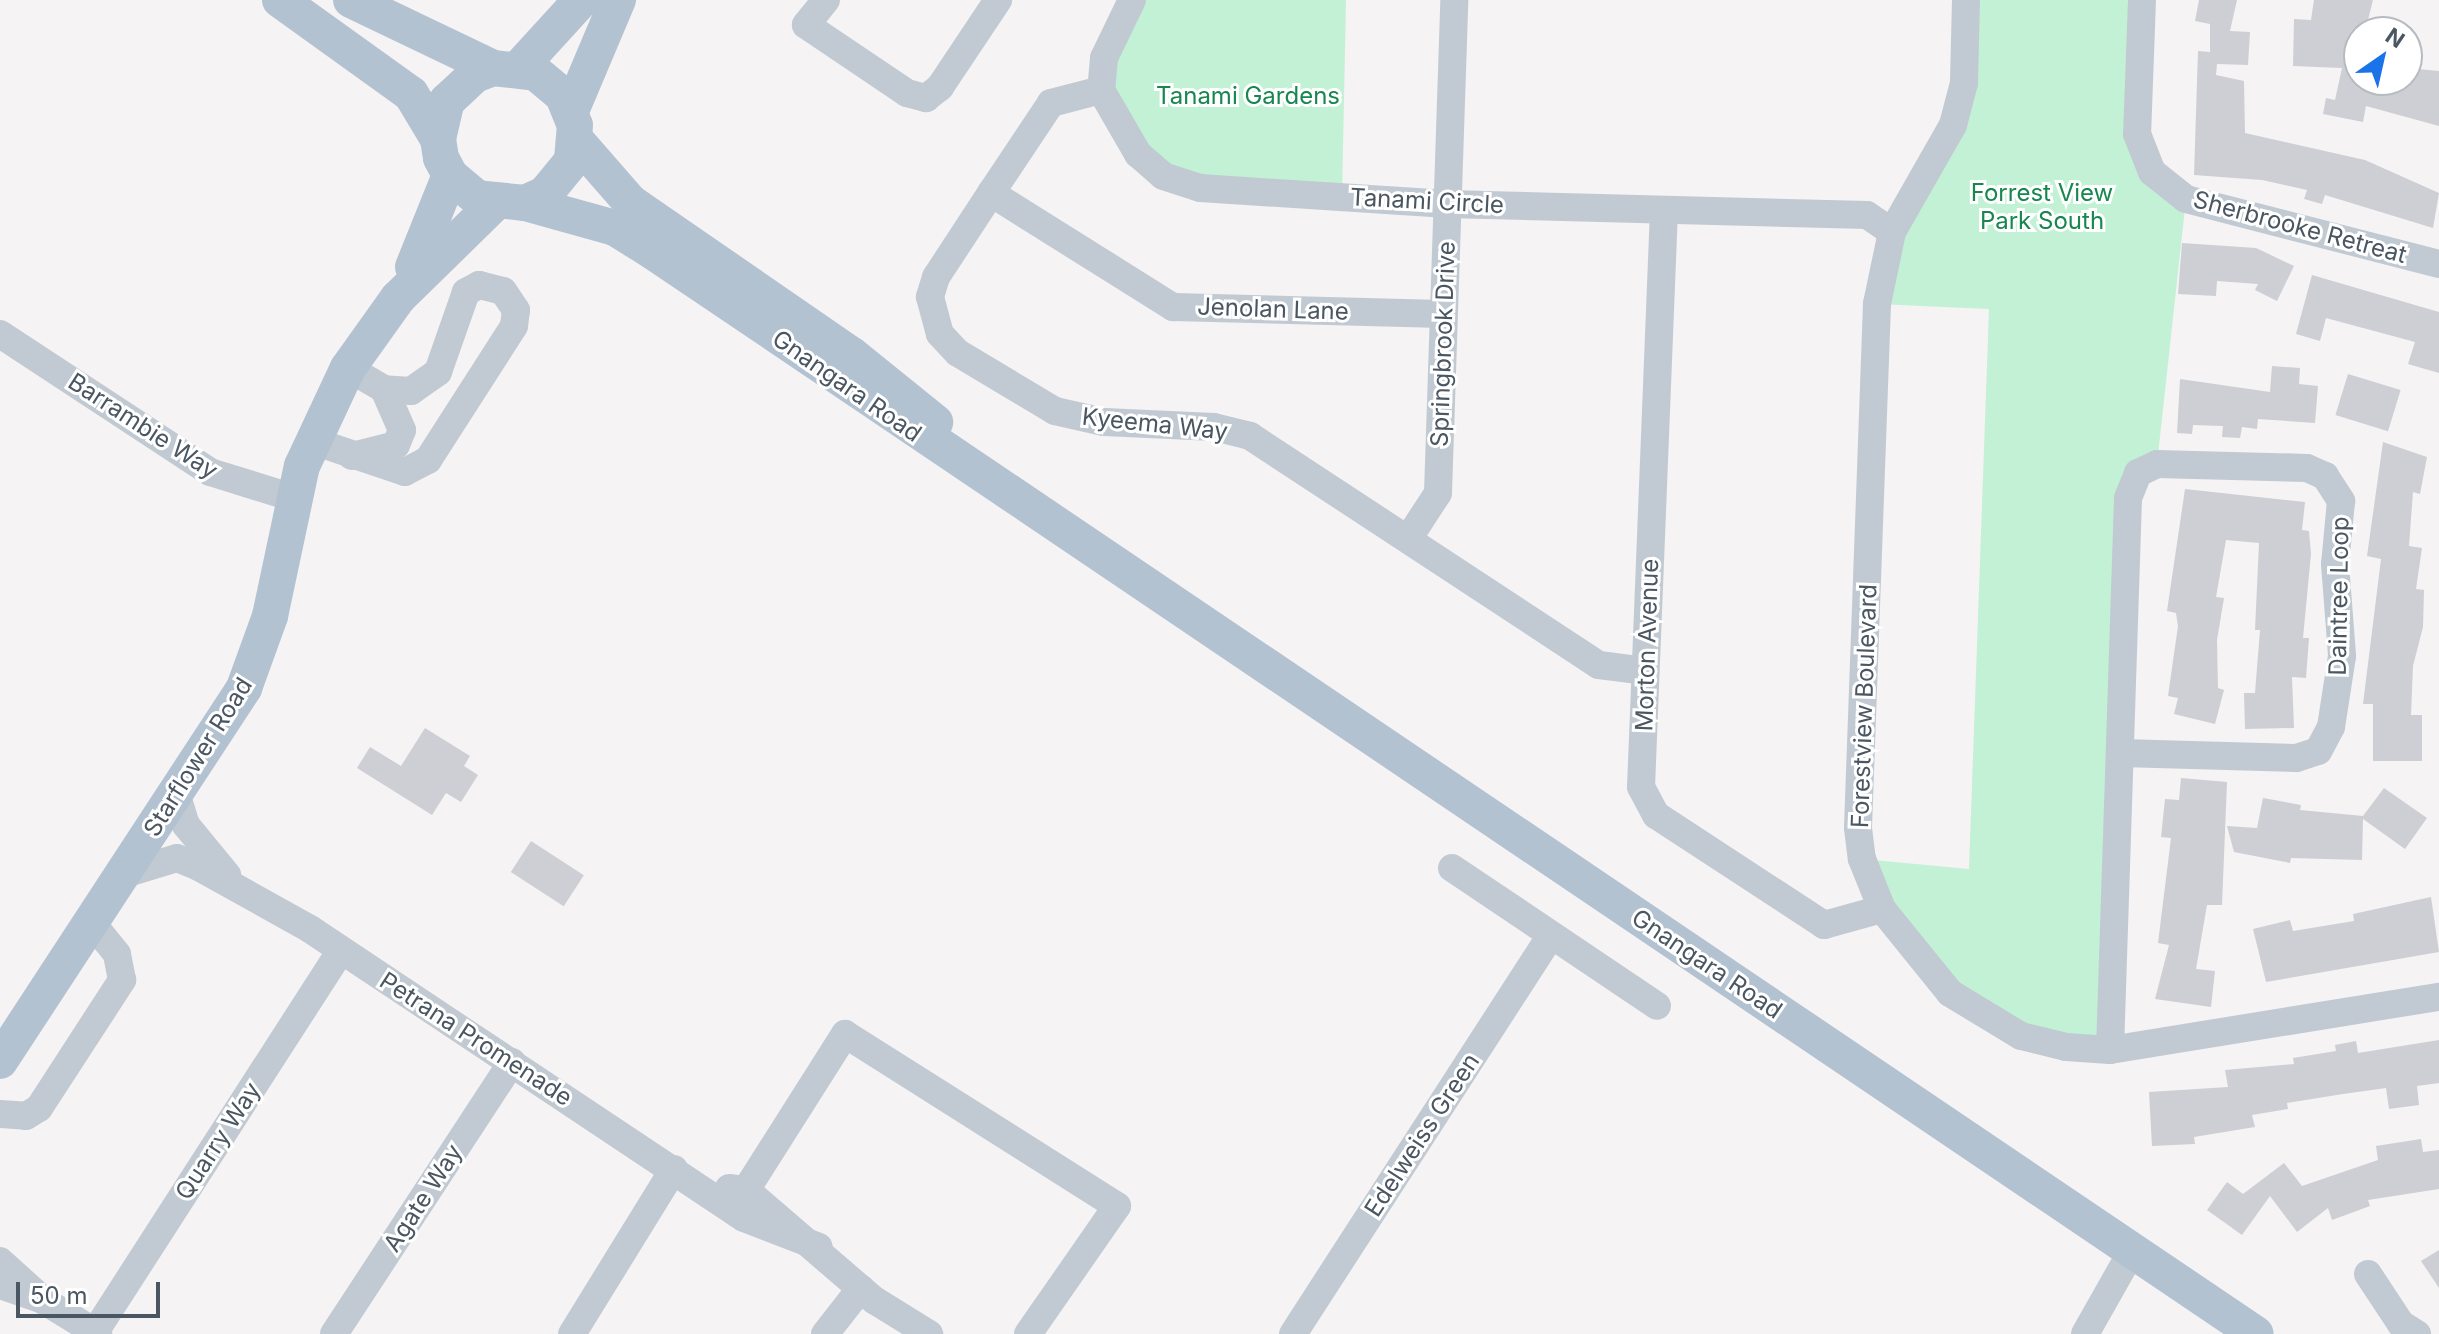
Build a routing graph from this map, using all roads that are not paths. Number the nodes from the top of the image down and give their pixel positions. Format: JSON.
{"nodes":[{"id":1,"x":280,"y":0,"type":"edge"},
{"id":2,"x":351,"y":0,"type":"edge"},
{"id":3,"x":581,"y":0,"type":"edge"},
{"id":4,"x":618,"y":0,"type":"edge"},
{"id":5,"x":826,"y":0,"type":"edge"},
{"id":6,"x":998,"y":0,"type":"edge"},
{"id":7,"x":1132,"y":0,"type":"edge"},
{"id":8,"x":1454,"y":0,"type":"edge"},
{"id":9,"x":1966,"y":0,"type":"edge"},
{"id":10,"x":2142,"y":0,"type":"edge"},
{"id":11,"x":506,"y":68,"type":"junction"},
{"id":12,"x":1101,"y":90,"type":"junction"},
{"id":13,"x":574,"y":126,"type":"junction"},
{"id":14,"x":438,"y":139,"type":"junction"},
{"id":15,"x":450,"y":175,"type":"junction"},
{"id":16,"x":991,"y":193,"type":"junction"},
{"id":17,"x":509,"y":204,"type":"junction"},
{"id":18,"x":1447,"y":204,"type":"junction"},
{"id":19,"x":1664,"y":210,"type":"junction"},
{"id":20,"x":1892,"y":232,"type":"junction"},
{"id":21,"x":2439,"y":264,"type":"edge"},
{"id":22,"x":398,"y":298,"type":"junction"},
{"id":23,"x":1443,"y":314,"type":"junction"},
{"id":24,"x":0,"y":334,"type":"edge"},
{"id":25,"x":348,"y":368,"type":"junction"},
{"id":26,"x":384,"y":389,"type":"junction"},
{"id":27,"x":313,"y":441,"type":"junction"},
{"id":28,"x":348,"y":456,"type":"junction"},
{"id":29,"x":294,"y":498,"type":"junction"},
{"id":30,"x":1410,"y":536,"type":"junction"},
{"id":31,"x":1158,"y":595,"type":"junction"},
{"id":32,"x":1645,"y":671,"type":"junction"},
{"id":33,"x":2121,"y":753,"type":"junction"},
{"id":34,"x":177,"y":796,"type":"junction"},
{"id":35,"x":1452,"y":868,"type":"dead end"},
{"id":36,"x":124,"y":874,"type":"junction"},
{"id":37,"x":249,"y":896,"type":"junction"},
{"id":38,"x":1882,"y":909,"type":"junction"},
{"id":39,"x":92,"y":923,"type":"junction"},
{"id":40,"x":1551,"y":935,"type":"junction"},
{"id":41,"x":341,"y":950,"type":"junction"},
{"id":42,"x":2439,"y":997,"type":"edge"},
{"id":43,"x":1657,"y":1006,"type":"dead end"},
{"id":44,"x":2110,"y":1050,"type":"junction"},
{"id":45,"x":0,"y":1061,"type":"edge"},
{"id":46,"x":512,"y":1062,"type":"junction"},
{"id":47,"x":0,"y":1114,"type":"edge"},
{"id":48,"x":674,"y":1169,"type":"junction"},
{"id":49,"x":700,"y":1183,"type":"junction"},
{"id":50,"x":746,"y":1190,"type":"junction"},
{"id":51,"x":819,"y":1247,"type":"junction"},
{"id":52,"x":2132,"y":1251,"type":"junction"},
{"id":53,"x":0,"y":1261,"type":"edge"},
{"id":54,"x":2368,"y":1274,"type":"dead end"},
{"id":55,"x":0,"y":1285,"type":"edge"},
{"id":56,"x":861,"y":1288,"type":"junction"},
{"id":57,"x":43,"y":1300,"type":"junction"},
{"id":58,"x":96,"y":1333,"type":"edge"},
{"id":59,"x":334,"y":1334,"type":"edge"},
{"id":60,"x":572,"y":1334,"type":"edge"},
{"id":61,"x":825,"y":1334,"type":"edge"},
{"id":62,"x":929,"y":1334,"type":"edge"},
{"id":63,"x":1028,"y":1334,"type":"edge"},
{"id":64,"x":1293,"y":1334,"type":"edge"},
{"id":65,"x":2085,"y":1334,"type":"edge"},
{"id":66,"x":2256,"y":1334,"type":"edge"},
{"id":67,"x":2417,"y":1334,"type":"edge"}],
"edges":[{"from":1,"to":14,"type":"main road"},
{"from":2,"to":11,"type":"main road"},
{"from":3,"to":11,"type":"main road"},
{"from":4,"to":13,"type":"main road"},
{"from":5,"to":6,"type":"street"},
{"from":7,"to":12,"type":"street"},
{"from":8,"to":18,"type":"street","name":"Springbrook Drive"},
{"from":9,"to":20,"type":"street","name":"Forestview Boulevard"},
{"from":10,"to":21,"type":"street","name":"Sherbrooke Retreat"},
{"from":11,"to":13,"type":"main road"},
{"from":11,"to":14,"type":"main road"},
{"from":12,"to":16,"type":"street","name":"Kyeema Way"},
{"from":12,"to":18,"type":"street","name":"Tanami Circle"},
{"from":13,"to":17,"type":"main road"},
{"from":13,"to":31,"type":"main road","name":"Gnangara Road"},
{"from":14,"to":15,"type":"main road"},
{"from":15,"to":17,"type":"main road"},
{"from":15,"to":22,"type":"main road","name":"Starflower Road"},
{"from":16,"to":23,"type":"street","name":"Jenolan Lane"},
{"from":16,"to":30,"type":"street","name":"Kyeema Way"},
{"from":17,"to":22,"type":"main road","name":"Starflower Road"},
{"from":17,"to":31,"type":"main road","name":"Gnangara Road"},
{"from":18,"to":19,"type":"street","name":"Tanami Circle"},
{"from":18,"to":23,"type":"street","name":"Springbrook Drive"},
{"from":19,"to":20,"type":"street","name":"Tanami Circle"},
{"from":19,"to":32,"type":"street","name":"Morton Avenue"},
{"from":20,"to":38,"type":"street","name":"Forestview Boulevard"},
{"from":22,"to":25,"type":"main road","name":"Starflower Road"},
{"from":23,"to":30,"type":"street","name":"Springbrook Drive"},
{"from":24,"to":29,"type":"street","name":"Barrambie Way"},
{"from":25,"to":26,"type":"street"},
{"from":25,"to":27,"type":"main road","name":"Starflower Road"},
{"from":26,"to":28,"type":"street"},
{"from":26,"to":28,"type":"street"},
{"from":27,"to":28,"type":"street"},
{"from":27,"to":29,"type":"main road","name":"Starflower Road"},
{"from":29,"to":34,"type":"main road","name":"Starflower Road"},
{"from":30,"to":32,"type":"street","name":"Kyeema Way"},
{"from":31,"to":52,"type":"main road","name":"Gnangara Road"},
{"from":32,"to":38,"type":"street","name":"Morton Avenue"},
{"from":33,"to":33,"type":"street","name":"Daintree Loop"},
{"from":33,"to":44,"type":"street","name":"Daintree Loop"},
{"from":34,"to":36,"type":"main road","name":"Starflower Road"},
{"from":34,"to":37,"type":"street","name":"Petrana Promenade"},
{"from":35,"to":40,"type":"street"},
{"from":36,"to":37,"type":"street","name":"Petrana Promenade"},
{"from":36,"to":39,"type":"main road","name":"Starflower Road"},
{"from":37,"to":41,"type":"street","name":"Petrana Promenade"},
{"from":38,"to":44,"type":"street","name":"Forestview Boulevard"},
{"from":39,"to":45,"type":"main road","name":"Starflower Road"},
{"from":39,"to":47,"type":"street"},
{"from":40,"to":43,"type":"street"},
{"from":40,"to":64,"type":"street","name":"Edelweiss Green"},
{"from":41,"to":46,"type":"street","name":"Petrana Promenade"},
{"from":41,"to":58,"type":"street","name":"Quarry Way"},
{"from":42,"to":44,"type":"street","name":"Forestview Boulevard"},
{"from":46,"to":48,"type":"street","name":"Petrana Promenade"},
{"from":46,"to":59,"type":"street","name":"Agate Way"},
{"from":48,"to":49,"type":"street","name":"Petrana Promenade"},
{"from":48,"to":60,"type":"street"},
{"from":49,"to":50,"type":"street"},
{"from":49,"to":51,"type":"street"},
{"from":50,"to":51,"type":"street"},
{"from":50,"to":63,"type":"street"},
{"from":51,"to":56,"type":"street"},
{"from":52,"to":65,"type":"street"},
{"from":52,"to":66,"type":"main road","name":"Gnangara Road"},
{"from":53,"to":57,"type":"street"},
{"from":54,"to":67,"type":"street"},
{"from":55,"to":57,"type":"street"},
{"from":56,"to":61,"type":"street"},
{"from":56,"to":62,"type":"street"},
{"from":57,"to":58,"type":"street"}]}
